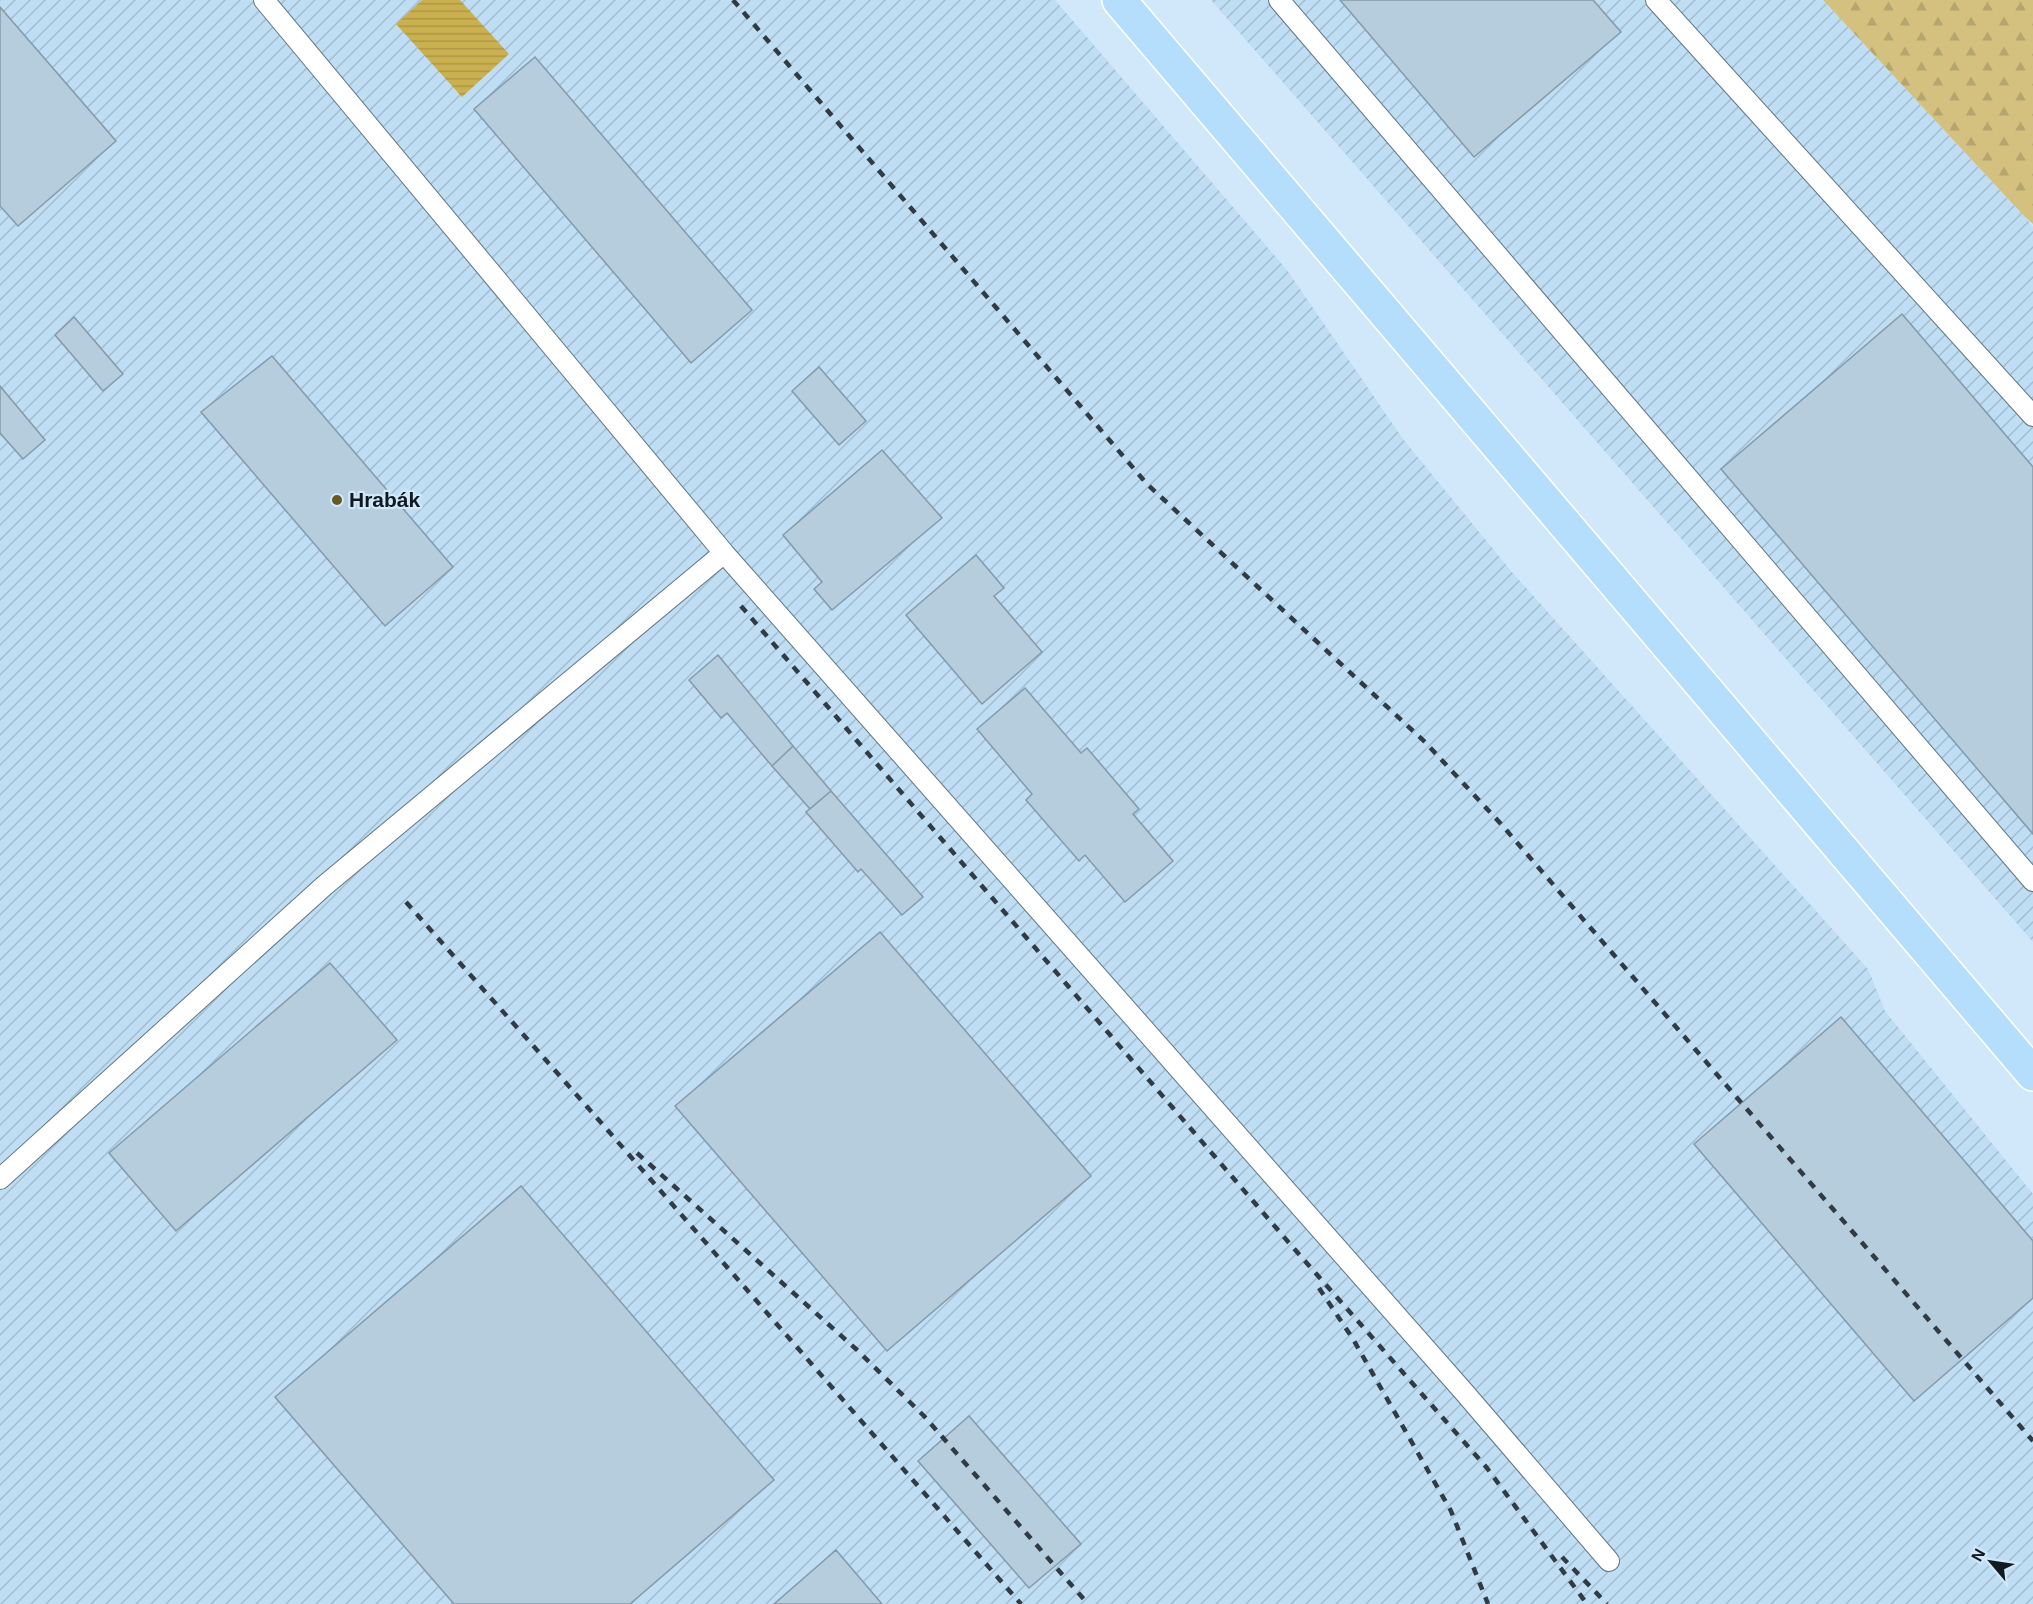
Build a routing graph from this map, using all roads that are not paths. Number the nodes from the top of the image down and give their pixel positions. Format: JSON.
{"nodes":[{"id":1,"x":264,"y":0,"type":"edge"},
{"id":2,"x":1119,"y":0,"type":"edge"},
{"id":3,"x":1279,"y":0,"type":"edge"},
{"id":4,"x":1656,"y":0,"type":"edge"},
{"id":5,"x":2033,"y":416,"type":"edge"},
{"id":6,"x":724,"y":553,"type":"junction"},
{"id":7,"x":2033,"y":881,"type":"edge"},
{"id":8,"x":2033,"y":1074,"type":"edge"},
{"id":9,"x":0,"y":1179,"type":"edge"},
{"id":10,"x":1609,"y":1561,"type":"dead end"}],
"edges":[{"from":1,"to":6,"type":"lane"},
{"from":2,"to":8,"type":"main road"},
{"from":3,"to":7,"type":"lane"},
{"from":4,"to":5,"type":"lane"},
{"from":6,"to":9,"type":"lane"},
{"from":6,"to":10,"type":"lane"}]}
